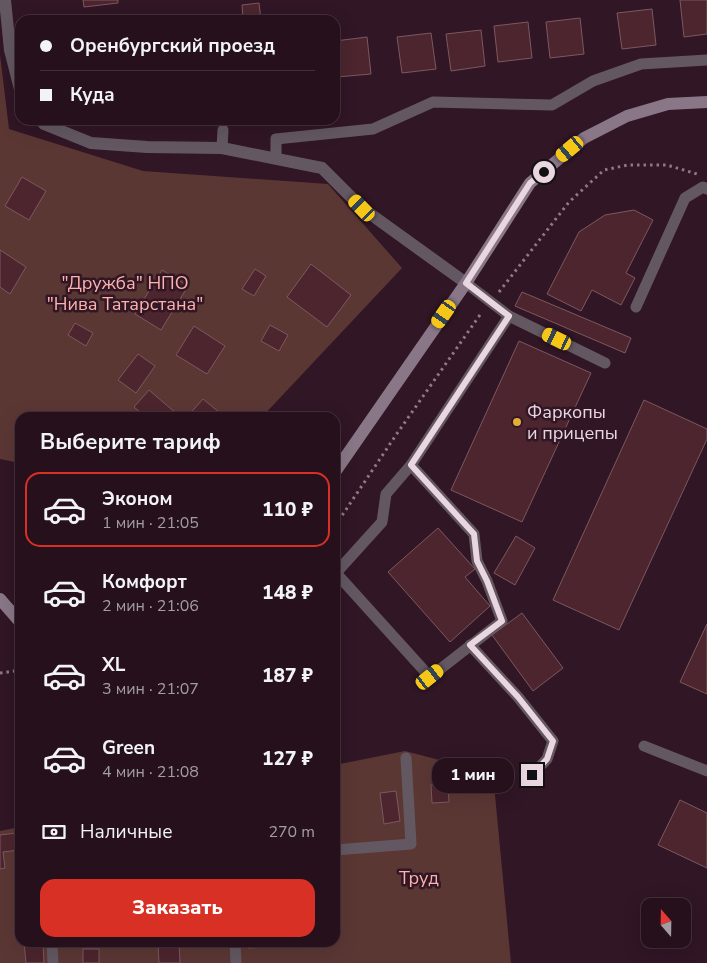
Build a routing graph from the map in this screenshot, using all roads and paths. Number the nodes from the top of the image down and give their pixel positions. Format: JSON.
{"nodes":[{"id":1,"x":5,"y":0,"type":"edge"},
{"id":2,"x":707,"y":60,"type":"edge"},
{"id":3,"x":15,"y":70,"type":"edge"},
{"id":4,"x":707,"y":102,"type":"edge"},
{"id":5,"x":46,"y":125,"type":"edge"},
{"id":6,"x":223,"y":130,"type":"dead end"},
{"id":7,"x":222,"y":148,"type":"junction"},
{"id":8,"x":276,"y":158,"type":"junction"},
{"id":9,"x":707,"y":189,"type":"edge"},
{"id":10,"x":466,"y":283,"type":"junction"},
{"id":11,"x":636,"y":307,"type":"dead end"},
{"id":12,"x":509,"y":316,"type":"junction"},
{"id":13,"x":605,"y":362,"type":"dead end"},
{"id":14,"x":340,"y":465,"type":"edge"},
{"id":15,"x":411,"y":465,"type":"junction"},
{"id":16,"x":340,"y":568,"type":"edge"},
{"id":17,"x":340,"y":578,"type":"edge"},
{"id":18,"x":0,"y":599,"type":"edge"},
{"id":19,"x":15,"y":616,"type":"edge"},
{"id":20,"x":470,"y":645,"type":"junction"},
{"id":21,"x":15,"y":671,"type":"edge"},
{"id":22,"x":0,"y":674,"type":"edge"},
{"id":23,"x":644,"y":746,"type":"dead end"},
{"id":24,"x":406,"y":758,"type":"dead end"},
{"id":25,"x":707,"y":771,"type":"edge"},
{"id":26,"x":532,"y":775,"type":"dead end"},
{"id":27,"x":340,"y":850,"type":"edge"},
{"id":28,"x":52,"y":947,"type":"edge"},
{"id":29,"x":234,"y":947,"type":"edge"},
{"id":30,"x":53,"y":963,"type":"edge"},
{"id":31,"x":236,"y":963,"type":"edge"}],
"edges":[{"from":1,"to":3,"type":"street"},
{"from":2,"to":8,"type":"lane"},
{"from":4,"to":10,"type":"main road"},
{"from":5,"to":7,"type":"street"},
{"from":6,"to":7,"type":"lane"},
{"from":7,"to":8,"type":"street"},
{"from":8,"to":10,"type":"street"},
{"from":9,"to":11,"type":"lane"},
{"from":10,"to":12,"type":"lane"},
{"from":10,"to":14,"type":"main road"},
{"from":12,"to":13,"type":"lane"},
{"from":12,"to":15,"type":"lane"},
{"from":15,"to":16,"type":"lane"},
{"from":15,"to":20,"type":"lane"},
{"from":17,"to":20,"type":"lane"},
{"from":18,"to":19,"type":"main road"},
{"from":20,"to":26,"type":"lane"},
{"from":21,"to":22,"type":"path"},
{"from":23,"to":25,"type":"lane"},
{"from":24,"to":27,"type":"lane"},
{"from":28,"to":30,"type":"lane"},
{"from":29,"to":31,"type":"lane"}]}
